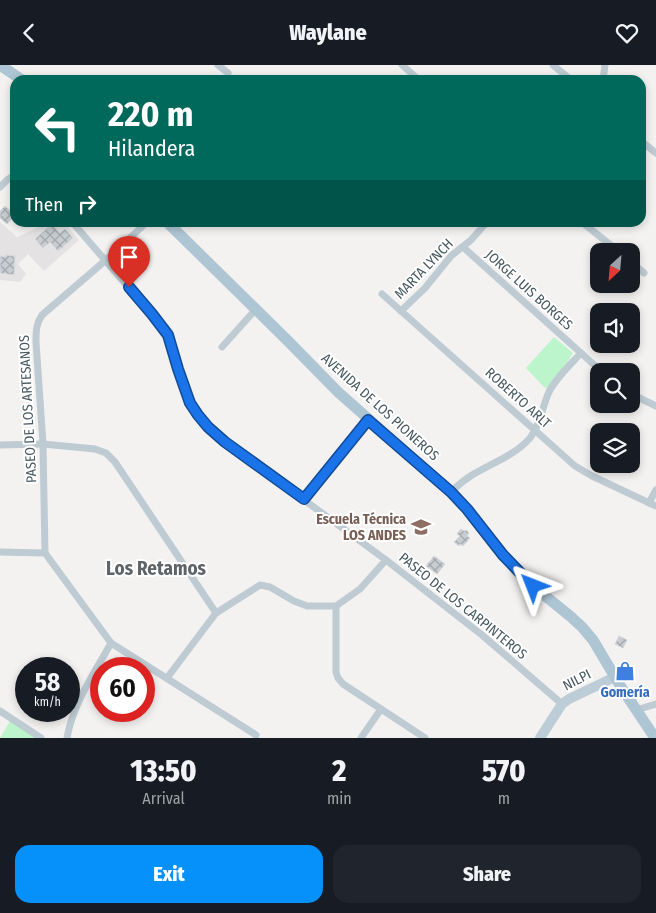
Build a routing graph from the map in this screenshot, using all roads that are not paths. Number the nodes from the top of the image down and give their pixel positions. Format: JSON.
{"nodes":[{"id":1,"x":0,"y":65,"type":"edge"},
{"id":2,"x":218,"y":65,"type":"edge"},
{"id":3,"x":402,"y":65,"type":"edge"},
{"id":4,"x":553,"y":65,"type":"edge"},
{"id":5,"x":228,"y":73,"type":"dead end"},
{"id":6,"x":15,"y":75,"type":"edge"},
{"id":7,"x":413,"y":75,"type":"edge"},
{"id":8,"x":565,"y":75,"type":"edge"},
{"id":9,"x":646,"y":145,"type":"edge"},
{"id":10,"x":656,"y":153,"type":"edge"},
{"id":11,"x":10,"y":178,"type":"edge"},
{"id":12,"x":0,"y":187,"type":"edge"},
{"id":13,"x":77,"y":227,"type":"edge"},
{"id":14,"x":142,"y":227,"type":"edge"},
{"id":15,"x":172,"y":227,"type":"edge"},
{"id":16,"x":483,"y":227,"type":"edge"},
{"id":17,"x":588,"y":227,"type":"edge"},
{"id":18,"x":608,"y":243,"type":"edge"},
{"id":19,"x":463,"y":247,"type":"junction"},
{"id":20,"x":106,"y":260,"type":"junction"},
{"id":21,"x":640,"y":270,"type":"edge"},
{"id":22,"x":644,"y":273,"type":"dead end"},
{"id":23,"x":382,"y":294,"type":"dead end"},
{"id":24,"x":256,"y":309,"type":"junction"},
{"id":25,"x":401,"y":311,"type":"junction"},
{"id":26,"x":222,"y":347,"type":"dead end"},
{"id":27,"x":581,"y":353,"type":"junction"},
{"id":28,"x":592,"y":363,"type":"edge"},
{"id":29,"x":640,"y":398,"type":"edge"},
{"id":30,"x":656,"y":406,"type":"edge"},
{"id":31,"x":368,"y":420,"type":"junction"},
{"id":32,"x":536,"y":430,"type":"junction"},
{"id":33,"x":43,"y":444,"type":"junction"},
{"id":34,"x":0,"y":445,"type":"edge"},
{"id":35,"x":656,"y":490,"type":"edge"},
{"id":36,"x":451,"y":492,"type":"junction"},
{"id":37,"x":304,"y":499,"type":"junction"},
{"id":38,"x":653,"y":505,"type":"edge"},
{"id":39,"x":0,"y":552,"type":"edge"},
{"id":40,"x":45,"y":553,"type":"junction"},
{"id":41,"x":386,"y":560,"type":"junction"},
{"id":42,"x":336,"y":606,"type":"junction"},
{"id":43,"x":216,"y":613,"type":"junction"},
{"id":44,"x":111,"y":643,"type":"junction"},
{"id":45,"x":167,"y":677,"type":"junction"},
{"id":46,"x":615,"y":677,"type":"junction"},
{"id":47,"x":562,"y":704,"type":"junction"},
{"id":48,"x":656,"y":704,"type":"edge"},
{"id":49,"x":381,"y":709,"type":"junction"},
{"id":50,"x":636,"y":710,"type":"junction"},
{"id":51,"x":0,"y":711,"type":"edge"},
{"id":52,"x":256,"y":735,"type":"dead end"},
{"id":53,"x":41,"y":738,"type":"edge"},
{"id":54,"x":68,"y":738,"type":"edge"},
{"id":55,"x":361,"y":738,"type":"edge"},
{"id":56,"x":425,"y":738,"type":"edge"},
{"id":57,"x":540,"y":738,"type":"edge"},
{"id":58,"x":655,"y":738,"type":"edge"}],
"edges":[{"from":1,"to":6,"type":"main road"},
{"from":2,"to":5,"type":"street"},
{"from":3,"to":7,"type":"street"},
{"from":4,"to":8,"type":"street"},
{"from":9,"to":10,"type":"street"},
{"from":11,"to":12,"type":"street"},
{"from":13,"to":20,"type":"street","name":"PASEO DE LOS CARPINTEROS"},
{"from":14,"to":20,"type":"street","name":"PASEO DE LOS ARTESANOS"},
{"from":15,"to":24,"type":"main road","name":"AVENIDA DE LOS PIONEROS"},
{"from":16,"to":19,"type":"street","name":"MARTA LYNCH"},
{"from":17,"to":18,"type":"street"},
{"from":19,"to":25,"type":"street","name":"MARTA LYNCH"},
{"from":19,"to":27,"type":"street","name":"JORGE LUIS BORGES"},
{"from":20,"to":33,"type":"street","name":"PASEO DE LOS ARTESANOS"},
{"from":20,"to":37,"type":"street","name":"PASEO DE LOS CARPINTEROS"},
{"from":21,"to":22,"type":"street"},
{"from":23,"to":25,"type":"street","name":"ROBERTO ARLT"},
{"from":24,"to":26,"type":"street"},
{"from":24,"to":31,"type":"main road","name":"AVENIDA DE LOS PIONEROS"},
{"from":25,"to":32,"type":"street","name":"ROBERTO ARLT"},
{"from":27,"to":28,"type":"street","name":"JORGE LUIS BORGES"},
{"from":27,"to":32,"type":"street"},
{"from":29,"to":30,"type":"street"},
{"from":31,"to":36,"type":"main road","name":"AVENIDA DE LOS PIONEROS"},
{"from":31,"to":37,"type":"street"},
{"from":32,"to":36,"type":"street"},
{"from":32,"to":38,"type":"street","name":"ROBERTO ARLT"},
{"from":33,"to":34,"type":"street"},
{"from":33,"to":40,"type":"street","name":"PASEO DE LOS ARTESANOS"},
{"from":33,"to":43,"type":"street"},
{"from":35,"to":38,"type":"street"},
{"from":36,"to":46,"type":"main road","name":"AVENIDA DE LOS PIONEROS"},
{"from":37,"to":41,"type":"street","name":"PASEO DE LOS CARPINTEROS"},
{"from":39,"to":40,"type":"street"},
{"from":40,"to":44,"type":"street"},
{"from":41,"to":42,"type":"street"},
{"from":41,"to":47,"type":"street","name":"PASEO DE LOS CARPINTEROS"},
{"from":42,"to":43,"type":"street"},
{"from":42,"to":49,"type":"street"},
{"from":43,"to":45,"type":"street"},
{"from":44,"to":45,"type":"street"},
{"from":44,"to":54,"type":"street"},
{"from":45,"to":52,"type":"street"},
{"from":46,"to":47,"type":"street","name":"NILPI"},
{"from":46,"to":50,"type":"main road","name":"AVENIDA DE LOS PIONEROS"},
{"from":47,"to":57,"type":"street","name":"NILPI"},
{"from":48,"to":50,"type":"street"},
{"from":49,"to":55,"type":"street"},
{"from":49,"to":56,"type":"street"},
{"from":50,"to":58,"type":"main road","name":"AVENIDA DE LOS PIONEROS"},
{"from":51,"to":53,"type":"street"}]}
